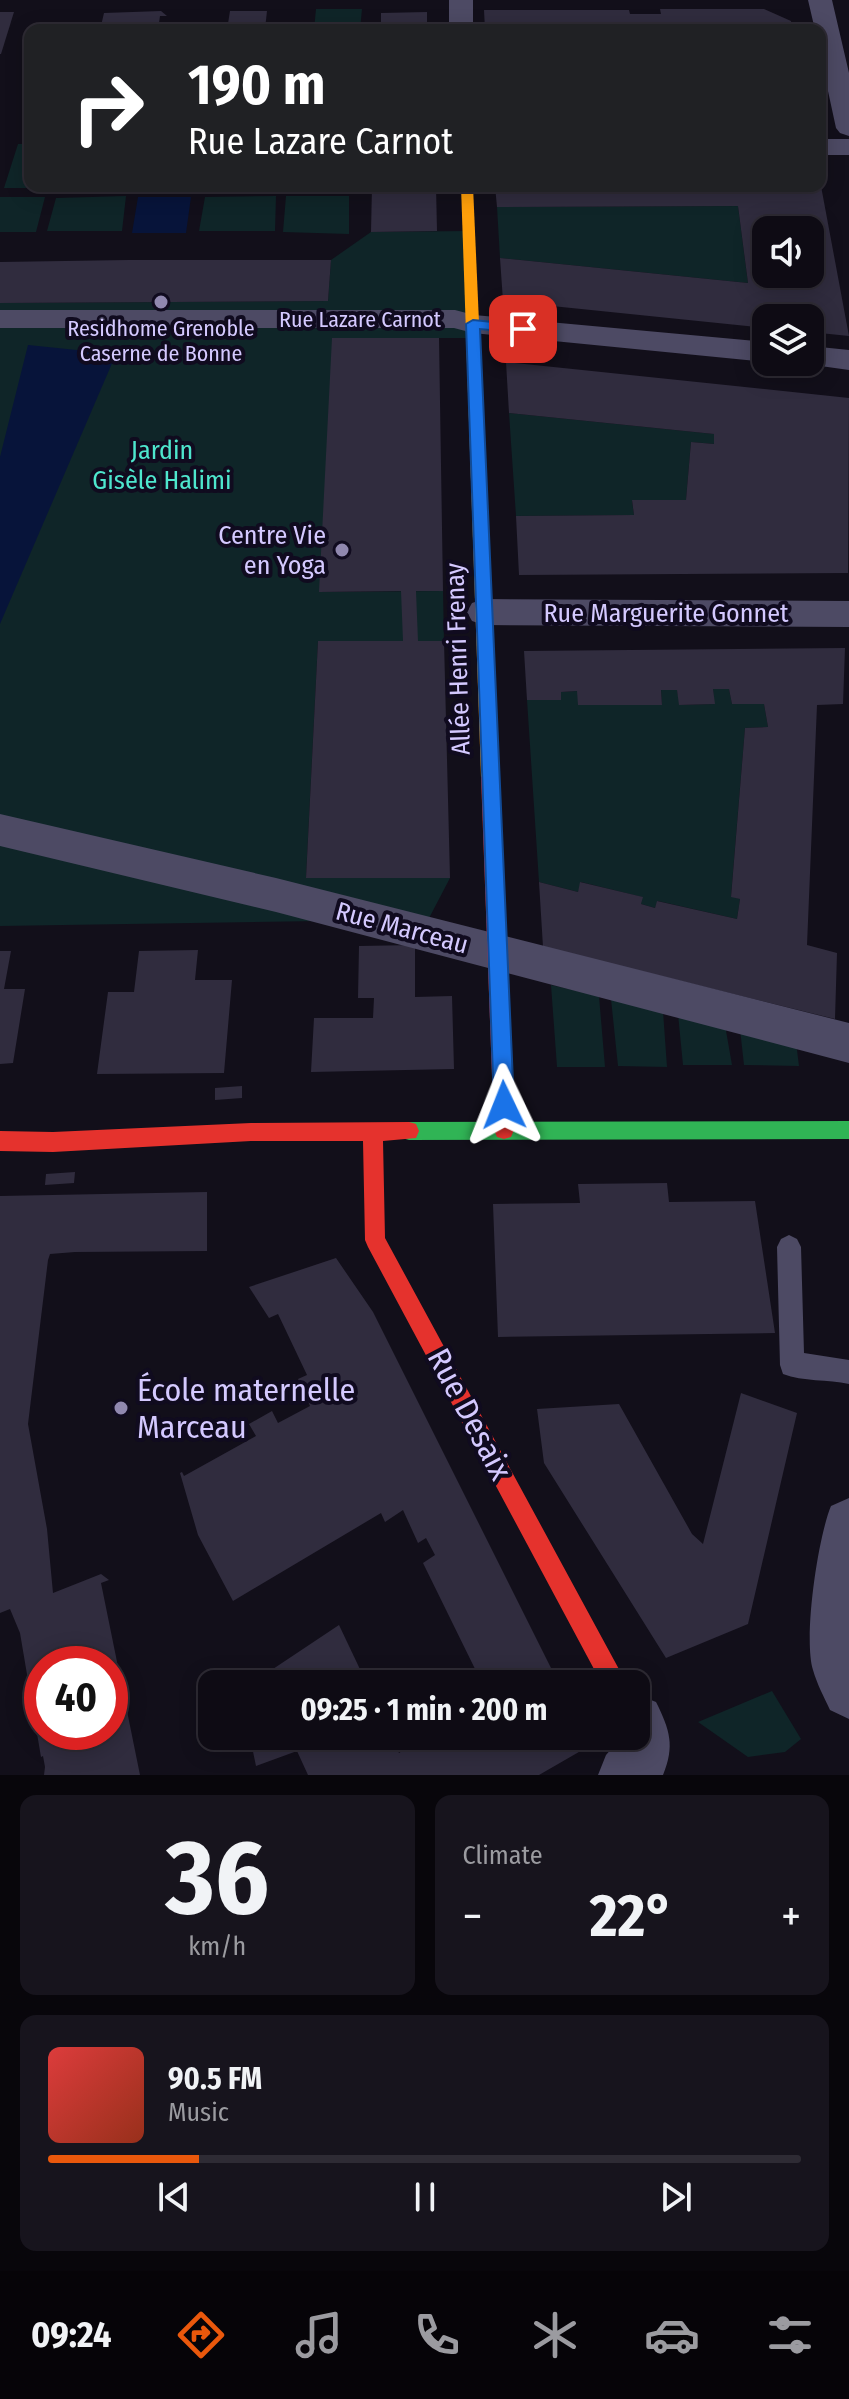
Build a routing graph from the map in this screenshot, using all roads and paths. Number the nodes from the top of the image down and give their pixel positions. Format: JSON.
{"nodes":[{"id":1,"x":461,"y":0,"type":"edge"},
{"id":2,"x":820,"y":0,"type":"edge"},
{"id":3,"x":461,"y":24,"type":"edge"},
{"id":4,"x":825,"y":24,"type":"edge"},
{"id":5,"x":826,"y":26,"type":"edge"},
{"id":6,"x":849,"y":128,"type":"edge"},
{"id":7,"x":826,"y":147,"type":"edge"},
{"id":8,"x":849,"y":147,"type":"edge"},
{"id":9,"x":467,"y":192,"type":"edge"},
{"id":10,"x":0,"y":321,"type":"edge"},
{"id":11,"x":473,"y":324,"type":"junction"},
{"id":12,"x":752,"y":351,"type":"edge"},
{"id":13,"x":824,"y":357,"type":"edge"},
{"id":14,"x":849,"y":360,"type":"edge"},
{"id":15,"x":484,"y":612,"type":"junction"},
{"id":16,"x":849,"y":614,"type":"edge"},
{"id":17,"x":0,"y":830,"type":"edge"},
{"id":18,"x":497,"y":954,"type":"junction"},
{"id":19,"x":849,"y":1043,"type":"edge"},
{"id":20,"x":504,"y":1130,"type":"junction"},
{"id":21,"x":849,"y":1130,"type":"edge"},
{"id":22,"x":373,"y":1132,"type":"junction"},
{"id":23,"x":0,"y":1141,"type":"edge"},
{"id":24,"x":789,"y":1247,"type":"dead end"},
{"id":25,"x":849,"y":1372,"type":"edge"},
{"id":26,"x":849,"y":1524,"type":"edge"},
{"id":27,"x":607,"y":1670,"type":"edge"},
{"id":28,"x":849,"y":1691,"type":"edge"}],
"edges":[{"from":1,"to":3,"type":"street"},
{"from":2,"to":4,"type":"street"},
{"from":5,"to":6,"type":"street"},
{"from":7,"to":8,"type":"street"},
{"from":9,"to":11,"type":"street","name":"Allée Henri Frenay"},
{"from":10,"to":11,"type":"street","name":"Rue Lazare Carnot"},
{"from":11,"to":12,"type":"street","name":"Rue Lazare Carnot"},
{"from":11,"to":15,"type":"street","name":"Allée Henri Frenay"},
{"from":13,"to":14,"type":"street"},
{"from":15,"to":16,"type":"street","name":"Rue Marguerite Gonnet"},
{"from":15,"to":18,"type":"street","name":"Allée Henri Frenay"},
{"from":17,"to":18,"type":"street","name":"Rue Marceau"},
{"from":18,"to":19,"type":"street","name":"Rue Marceau"},
{"from":18,"to":20,"type":"street","name":"Allée Henri Frenay"},
{"from":20,"to":21,"type":"street"},
{"from":20,"to":22,"type":"street"},
{"from":22,"to":23,"type":"street"},
{"from":22,"to":27,"type":"street","name":"Rue Desaix"},
{"from":24,"to":25,"type":"lane"},
{"from":26,"to":28,"type":"street"}]}
